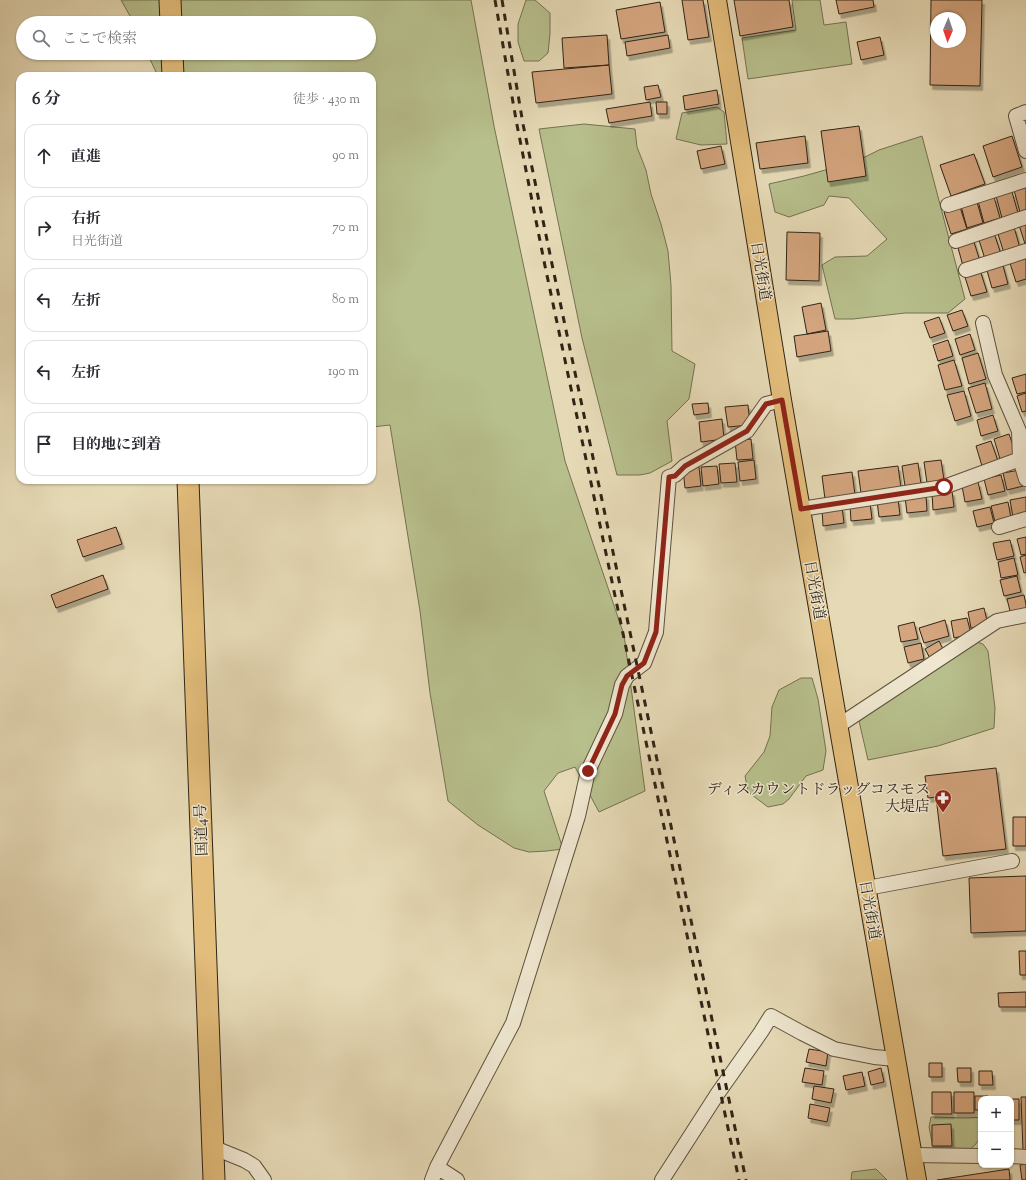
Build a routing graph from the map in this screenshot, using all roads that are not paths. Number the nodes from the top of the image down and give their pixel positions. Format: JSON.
{"nodes":[{"id":1,"x":170,"y":0,"type":"edge"},
{"id":2,"x":717,"y":0,"type":"edge"},
{"id":3,"x":171,"y":16,"type":"edge"},
{"id":4,"x":172,"y":60,"type":"edge"},
{"id":5,"x":173,"y":72,"type":"edge"},
{"id":6,"x":1026,"y":112,"type":"edge"},
{"id":7,"x":1025,"y":145,"type":"edge"},
{"id":8,"x":1026,"y":180,"type":"edge"},
{"id":9,"x":948,"y":205,"type":"dead end"},
{"id":10,"x":1026,"y":217,"type":"edge"},
{"id":11,"x":956,"y":241,"type":"dead end"},
{"id":12,"x":1026,"y":251,"type":"edge"},
{"id":13,"x":966,"y":270,"type":"dead end"},
{"id":14,"x":983,"y":323,"type":"dead end"},
{"id":15,"x":782,"y":400,"type":"junction"},
{"id":16,"x":1023,"y":458,"type":"edge"},
{"id":17,"x":1026,"y":479,"type":"edge"},
{"id":18,"x":188,"y":484,"type":"edge"},
{"id":19,"x":801,"y":509,"type":"junction"},
{"id":20,"x":1026,"y":519,"type":"edge"},
{"id":21,"x":999,"y":527,"type":"dead end"},
{"id":22,"x":1026,"y":615,"type":"edge"},
{"id":23,"x":838,"y":726,"type":"junction"},
{"id":24,"x":1012,"y":861,"type":"dead end"},
{"id":25,"x":867,"y":888,"type":"junction"},
{"id":26,"x":896,"y":1059,"type":"junction"},
{"id":27,"x":212,"y":1147,"type":"junction"},
{"id":28,"x":913,"y":1155,"type":"junction"},
{"id":29,"x":978,"y":1156,"type":"edge"},
{"id":30,"x":1014,"y":1156,"type":"edge"},
{"id":31,"x":1026,"y":1157,"type":"edge"},
{"id":32,"x":438,"y":1167,"type":"junction"},
{"id":33,"x":214,"y":1180,"type":"edge"},
{"id":34,"x":264,"y":1180,"type":"edge"},
{"id":35,"x":432,"y":1180,"type":"edge"},
{"id":36,"x":457,"y":1180,"type":"edge"},
{"id":37,"x":662,"y":1180,"type":"edge"},
{"id":38,"x":917,"y":1180,"type":"edge"}],
"edges":[{"from":1,"to":3,"type":"highway"},
{"from":2,"to":15,"type":"main road","name":"日光街道"},
{"from":4,"to":5,"type":"highway"},
{"from":6,"to":7,"type":"street"},
{"from":8,"to":9,"type":"street"},
{"from":10,"to":11,"type":"street"},
{"from":12,"to":13,"type":"street"},
{"from":14,"to":16,"type":"street"},
{"from":15,"to":19,"type":"main road","name":"日光街道"},
{"from":15,"to":32,"type":"street"},
{"from":16,"to":17,"type":"street"},
{"from":16,"to":19,"type":"street"},
{"from":18,"to":27,"type":"highway","name":"国道4号"},
{"from":19,"to":23,"type":"main road","name":"日光街道"},
{"from":20,"to":21,"type":"street"},
{"from":22,"to":23,"type":"street"},
{"from":23,"to":25,"type":"main road","name":"日光街道"},
{"from":24,"to":25,"type":"street"},
{"from":25,"to":26,"type":"main road","name":"日光街道"},
{"from":26,"to":28,"type":"main road","name":"日光街道"},
{"from":26,"to":37,"type":"street"},
{"from":27,"to":33,"type":"highway","name":"国道4号"},
{"from":27,"to":34,"type":"street"},
{"from":28,"to":29,"type":"street"},
{"from":28,"to":38,"type":"main road","name":"日光街道"},
{"from":30,"to":31,"type":"street"},
{"from":32,"to":35,"type":"street"},
{"from":32,"to":36,"type":"street"}]}
